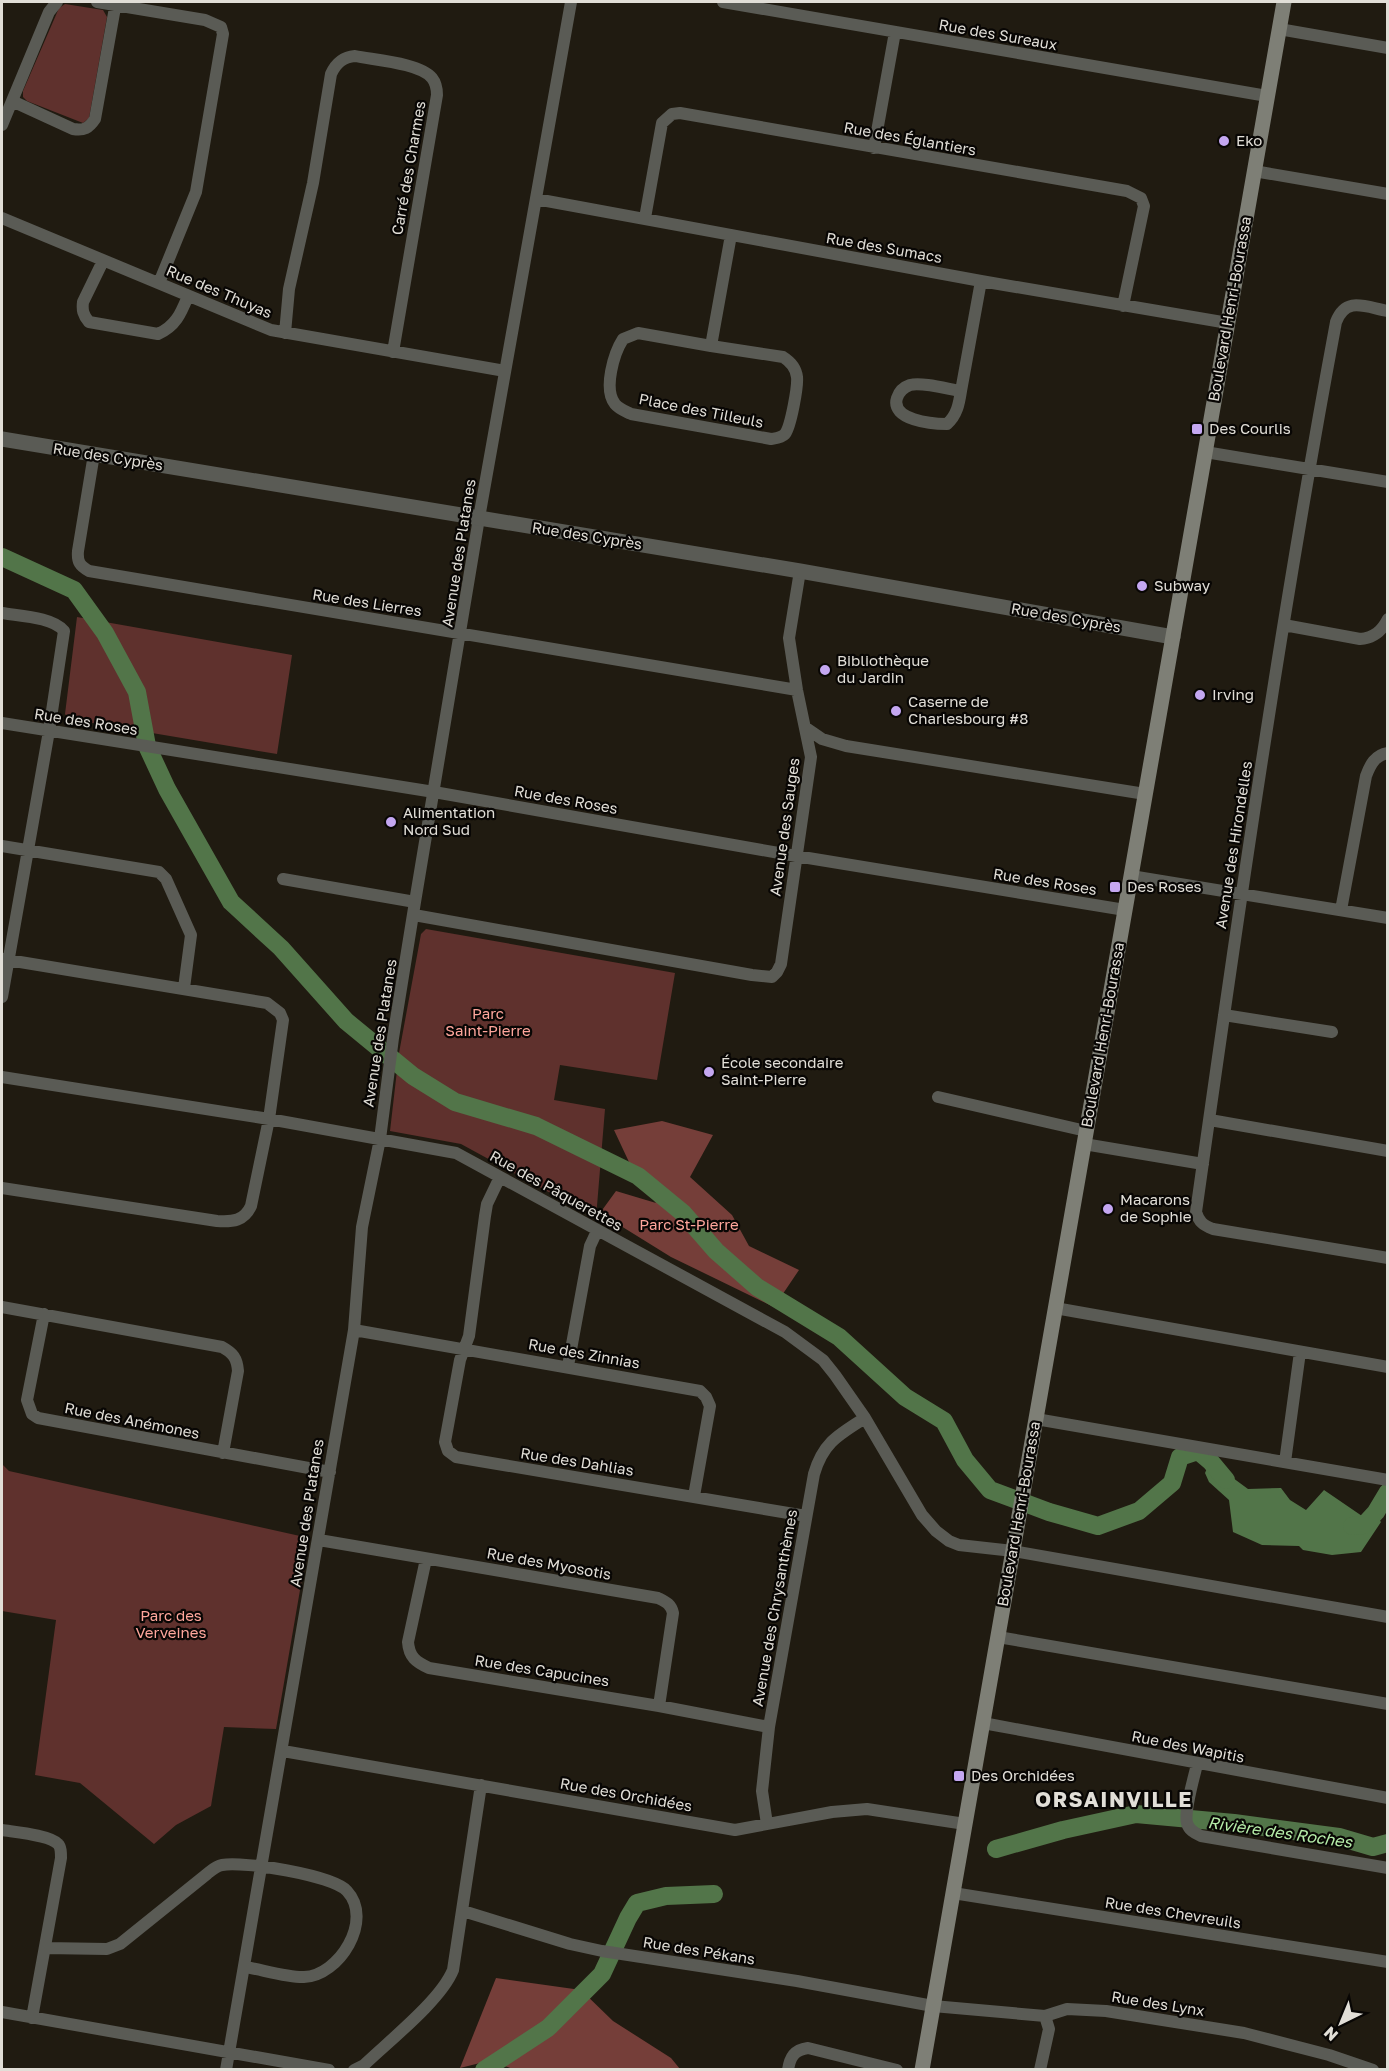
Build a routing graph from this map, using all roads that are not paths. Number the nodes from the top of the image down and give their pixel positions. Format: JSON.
{"nodes":[{"id":1,"x":57,"y":2,"type":"edge"},
{"id":2,"x":97,"y":2,"type":"edge"},
{"id":3,"x":571,"y":2,"type":"edge"},
{"id":4,"x":723,"y":2,"type":"edge"},
{"id":5,"x":1284,"y":2,"type":"edge"},
{"id":6,"x":116,"y":3,"type":"edge"},
{"id":7,"x":1279,"y":28,"type":"junction"},
{"id":8,"x":895,"y":32,"type":"junction"},
{"id":9,"x":1388,"y":48,"type":"edge"},
{"id":10,"x":1267,"y":96,"type":"junction"},
{"id":11,"x":12,"y":101,"type":"junction"},
{"id":12,"x":2,"y":125,"type":"edge"},
{"id":13,"x":874,"y":148,"type":"junction"},
{"id":14,"x":1254,"y":171,"type":"junction"},
{"id":15,"x":1388,"y":194,"type":"edge"},
{"id":16,"x":536,"y":199,"type":"junction"},
{"id":17,"x":2,"y":219,"type":"edge"},
{"id":18,"x":645,"y":219,"type":"junction"},
{"id":19,"x":732,"y":235,"type":"junction"},
{"id":20,"x":103,"y":261,"type":"junction"},
{"id":21,"x":981,"y":281,"type":"junction"},
{"id":22,"x":159,"y":283,"type":"junction"},
{"id":23,"x":188,"y":296,"type":"junction"},
{"id":24,"x":1123,"y":306,"type":"junction"},
{"id":25,"x":1388,"y":311,"type":"edge"},
{"id":26,"x":1228,"y":323,"type":"junction"},
{"id":27,"x":285,"y":333,"type":"junction"},
{"id":28,"x":711,"y":346,"type":"junction"},
{"id":29,"x":393,"y":352,"type":"junction"},
{"id":30,"x":505,"y":371,"type":"junction"},
{"id":31,"x":961,"y":391,"type":"junction"},
{"id":32,"x":2,"y":439,"type":"edge"},
{"id":33,"x":1205,"y":452,"type":"junction"},
{"id":34,"x":94,"y":454,"type":"junction"},
{"id":35,"x":1309,"y":468,"type":"junction"},
{"id":36,"x":1388,"y":482,"type":"edge"},
{"id":37,"x":479,"y":518,"type":"junction"},
{"id":38,"x":800,"y":571,"type":"junction"},
{"id":39,"x":2,"y":613,"type":"edge"},
{"id":40,"x":1388,"y":619,"type":"edge"},
{"id":41,"x":1284,"y":625,"type":"junction"},
{"id":42,"x":461,"y":634,"type":"junction"},
{"id":43,"x":1173,"y":637,"type":"junction"},
{"id":44,"x":797,"y":690,"type":"junction"},
{"id":45,"x":2,"y":723,"type":"edge"},
{"id":46,"x":806,"y":728,"type":"junction"},
{"id":47,"x":49,"y":731,"type":"junction"},
{"id":48,"x":1388,"y":753,"type":"edge"},
{"id":49,"x":434,"y":792,"type":"junction"},
{"id":50,"x":1145,"y":794,"type":"junction"},
{"id":51,"x":2,"y":846,"type":"edge"},
{"id":52,"x":28,"y":850,"type":"junction"},
{"id":53,"x":796,"y":856,"type":"junction"},
{"id":54,"x":1131,"y":876,"type":"junction"},
{"id":55,"x":283,"y":879,"type":"dead end"},
{"id":56,"x":1241,"y":894,"type":"junction"},
{"id":57,"x":414,"y":902,"type":"junction"},
{"id":58,"x":1125,"y":910,"type":"junction"},
{"id":59,"x":1341,"y":910,"type":"junction"},
{"id":60,"x":414,"y":915,"type":"junction"},
{"id":61,"x":1388,"y":918,"type":"edge"},
{"id":62,"x":5,"y":959,"type":"edge"},
{"id":63,"x":184,"y":988,"type":"junction"},
{"id":64,"x":2,"y":997,"type":"edge"},
{"id":65,"x":1224,"y":1015,"type":"junction"},
{"id":66,"x":1332,"y":1032,"type":"dead end"},
{"id":67,"x":2,"y":1077,"type":"edge"},
{"id":68,"x":938,"y":1097,"type":"dead end"},
{"id":69,"x":268,"y":1119,"type":"junction"},
{"id":70,"x":1210,"y":1120,"type":"junction"},
{"id":71,"x":1085,"y":1138,"type":"junction"},
{"id":72,"x":380,"y":1139,"type":"junction"},
{"id":73,"x":1388,"y":1151,"type":"edge"},
{"id":74,"x":1203,"y":1164,"type":"junction"},
{"id":75,"x":500,"y":1178,"type":"junction"},
{"id":76,"x":2,"y":1188,"type":"edge"},
{"id":77,"x":597,"y":1231,"type":"junction"},
{"id":78,"x":1388,"y":1258,"type":"edge"},
{"id":79,"x":2,"y":1307,"type":"edge"},
{"id":80,"x":1055,"y":1308,"type":"junction"},
{"id":81,"x":44,"y":1314,"type":"junction"},
{"id":82,"x":354,"y":1330,"type":"junction"},
{"id":83,"x":465,"y":1349,"type":"junction"},
{"id":84,"x":1300,"y":1352,"type":"junction"},
{"id":85,"x":568,"y":1366,"type":"junction"},
{"id":86,"x":1388,"y":1367,"type":"edge"},
{"id":87,"x":864,"y":1418,"type":"junction"},
{"id":88,"x":1036,"y":1419,"type":"junction"},
{"id":89,"x":223,"y":1453,"type":"junction"},
{"id":90,"x":1285,"y":1462,"type":"junction"},
{"id":91,"x":330,"y":1472,"type":"junction"},
{"id":92,"x":1388,"y":1480,"type":"edge"},
{"id":93,"x":694,"y":1496,"type":"junction"},
{"id":94,"x":806,"y":1516,"type":"junction"},
{"id":95,"x":319,"y":1540,"type":"junction"},
{"id":96,"x":1013,"y":1551,"type":"junction"},
{"id":97,"x":426,"y":1559,"type":"junction"},
{"id":98,"x":1388,"y":1617,"type":"edge"},
{"id":99,"x":998,"y":1637,"type":"junction"},
{"id":100,"x":1388,"y":1704,"type":"edge"},
{"id":101,"x":659,"y":1706,"type":"junction"},
{"id":102,"x":983,"y":1723,"type":"junction"},
{"id":103,"x":769,"y":1727,"type":"junction"},
{"id":104,"x":283,"y":1751,"type":"junction"},
{"id":105,"x":1197,"y":1764,"type":"junction"},
{"id":106,"x":481,"y":1785,"type":"junction"},
{"id":107,"x":1388,"y":1798,"type":"edge"},
{"id":108,"x":767,"y":1824,"type":"junction"},
{"id":109,"x":965,"y":1824,"type":"junction"},
{"id":110,"x":2,"y":1830,"type":"edge"},
{"id":111,"x":262,"y":1867,"type":"junction"},
{"id":112,"x":1388,"y":1868,"type":"edge"},
{"id":113,"x":953,"y":1893,"type":"junction"},
{"id":114,"x":462,"y":1911,"type":"junction"},
{"id":115,"x":45,"y":1948,"type":"junction"},
{"id":116,"x":1388,"y":1962,"type":"edge"},
{"id":117,"x":245,"y":1966,"type":"junction"},
{"id":118,"x":933,"y":2006,"type":"junction"},
{"id":119,"x":2,"y":2012,"type":"edge"},
{"id":120,"x":1046,"y":2016,"type":"junction"},
{"id":121,"x":32,"y":2018,"type":"junction"},
{"id":122,"x":230,"y":2052,"type":"junction"},
{"id":123,"x":226,"y":2070,"type":"edge"},
{"id":124,"x":329,"y":2070,"type":"edge"},
{"id":125,"x":354,"y":2070,"type":"edge"},
{"id":126,"x":788,"y":2070,"type":"edge"},
{"id":127,"x":897,"y":2070,"type":"edge"},
{"id":128,"x":922,"y":2070,"type":"edge"},
{"id":129,"x":1040,"y":2070,"type":"edge"},
{"id":130,"x":1373,"y":2070,"type":"edge"}],
"edges":[{"from":1,"to":11,"type":"street"},
{"from":2,"to":6,"type":"street"},
{"from":3,"to":16,"type":"street","name":"Avenue des Platanes"},
{"from":4,"to":8,"type":"street","name":"Rue des Sureaux"},
{"from":5,"to":7,"type":"main road","name":"Boulevard Henri-Bourassa"},
{"from":6,"to":11,"type":"street"},
{"from":6,"to":22,"type":"street"},
{"from":7,"to":9,"type":"street"},
{"from":7,"to":10,"type":"main road","name":"Boulevard Henri-Bourassa"},
{"from":8,"to":10,"type":"street","name":"Rue des Sureaux"},
{"from":8,"to":13,"type":"street"},
{"from":10,"to":14,"type":"main road","name":"Boulevard Henri-Bourassa"},
{"from":11,"to":12,"type":"street"},
{"from":13,"to":18,"type":"street","name":"Rue des Églantiers"},
{"from":13,"to":24,"type":"street","name":"Rue des Églantiers"},
{"from":14,"to":15,"type":"street"},
{"from":14,"to":26,"type":"main road","name":"Boulevard Henri-Bourassa"},
{"from":16,"to":18,"type":"street","name":"Rue des Sumacs"},
{"from":16,"to":30,"type":"street","name":"Avenue des Platanes"},
{"from":17,"to":20,"type":"street","name":"Rue des Thuyas"},
{"from":18,"to":19,"type":"street","name":"Rue des Sumacs"},
{"from":19,"to":21,"type":"street","name":"Rue des Sumacs"},
{"from":19,"to":28,"type":"street"},
{"from":20,"to":22,"type":"street","name":"Rue des Thuyas"},
{"from":20,"to":23,"type":"street"},
{"from":21,"to":24,"type":"street","name":"Rue des Sumacs"},
{"from":21,"to":31,"type":"street"},
{"from":22,"to":23,"type":"street","name":"Rue des Thuyas"},
{"from":23,"to":27,"type":"street","name":"Rue des Thuyas"},
{"from":24,"to":26,"type":"street","name":"Rue des Sumacs"},
{"from":25,"to":35,"type":"street","name":"Avenue des Hirondelles"},
{"from":26,"to":33,"type":"main road","name":"Boulevard Henri-Bourassa"},
{"from":27,"to":29,"type":"street","name":"Rue des Thuyas"},
{"from":27,"to":29,"type":"street","name":"Carré des Charmes"},
{"from":28,"to":28,"type":"street","name":"Place des Tilleuls"},
{"from":29,"to":30,"type":"street","name":"Rue des Thuyas"},
{"from":30,"to":37,"type":"street","name":"Avenue des Platanes"},
{"from":31,"to":31,"type":"street"},
{"from":32,"to":34,"type":"street","name":"Rue des Cyprès"},
{"from":33,"to":35,"type":"street"},
{"from":33,"to":43,"type":"main road","name":"Boulevard Henri-Bourassa"},
{"from":34,"to":37,"type":"street","name":"Rue des Cyprès"},
{"from":34,"to":42,"type":"street","name":"Rue des Lierres"},
{"from":35,"to":36,"type":"street"},
{"from":35,"to":41,"type":"street","name":"Avenue des Hirondelles"},
{"from":37,"to":38,"type":"street","name":"Rue des Cyprès"},
{"from":37,"to":42,"type":"street","name":"Avenue des Platanes"},
{"from":38,"to":43,"type":"street","name":"Rue des Cyprès"},
{"from":38,"to":44,"type":"street","name":"Avenue des Sauges"},
{"from":39,"to":47,"type":"street"},
{"from":40,"to":41,"type":"street"},
{"from":41,"to":56,"type":"street","name":"Avenue des Hirondelles"},
{"from":42,"to":44,"type":"street","name":"Rue des Lierres"},
{"from":42,"to":49,"type":"street","name":"Avenue des Platanes"},
{"from":43,"to":50,"type":"main road","name":"Boulevard Henri-Bourassa"},
{"from":44,"to":46,"type":"street","name":"Avenue des Sauges"},
{"from":45,"to":47,"type":"street","name":"Rue des Roses"},
{"from":46,"to":50,"type":"street"},
{"from":46,"to":53,"type":"street","name":"Avenue des Sauges"},
{"from":47,"to":49,"type":"street","name":"Rue des Roses"},
{"from":47,"to":52,"type":"street"},
{"from":48,"to":59,"type":"street"},
{"from":49,"to":53,"type":"street","name":"Rue des Roses"},
{"from":49,"to":57,"type":"street","name":"Avenue des Platanes"},
{"from":50,"to":54,"type":"main road","name":"Boulevard Henri-Bourassa"},
{"from":51,"to":52,"type":"street"},
{"from":52,"to":62,"type":"street"},
{"from":52,"to":63,"type":"street"},
{"from":53,"to":58,"type":"street","name":"Rue des Roses"},
{"from":53,"to":60,"type":"street","name":"Avenue des Sauges"},
{"from":54,"to":56,"type":"street"},
{"from":54,"to":58,"type":"main road","name":"Boulevard Henri-Bourassa"},
{"from":55,"to":57,"type":"street"},
{"from":56,"to":59,"type":"street"},
{"from":56,"to":65,"type":"street","name":"Avenue des Hirondelles"},
{"from":57,"to":60,"type":"street","name":"Avenue des Platanes"},
{"from":58,"to":71,"type":"main road","name":"Boulevard Henri-Bourassa"},
{"from":59,"to":61,"type":"street"},
{"from":60,"to":72,"type":"street","name":"Avenue des Platanes"},
{"from":62,"to":63,"type":"street"},
{"from":62,"to":64,"type":"street"},
{"from":63,"to":69,"type":"street"},
{"from":65,"to":66,"type":"street"},
{"from":65,"to":70,"type":"street","name":"Avenue des Hirondelles"},
{"from":67,"to":69,"type":"street","name":"Rue des Pâquerettes"},
{"from":68,"to":71,"type":"street"},
{"from":69,"to":72,"type":"street","name":"Rue des Pâquerettes"},
{"from":69,"to":76,"type":"street"},
{"from":70,"to":73,"type":"street"},
{"from":70,"to":74,"type":"street","name":"Avenue des Hirondelles"},
{"from":71,"to":74,"type":"street"},
{"from":71,"to":80,"type":"main road","name":"Boulevard Henri-Bourassa"},
{"from":72,"to":75,"type":"street","name":"Rue des Pâquerettes"},
{"from":72,"to":82,"type":"street","name":"Avenue des Platanes"},
{"from":74,"to":78,"type":"street","name":"Avenue des Hirondelles"},
{"from":75,"to":77,"type":"street","name":"Rue des Pâquerettes"},
{"from":75,"to":83,"type":"street"},
{"from":77,"to":85,"type":"street"},
{"from":77,"to":87,"type":"street","name":"Rue des Pâquerettes"},
{"from":79,"to":81,"type":"street"},
{"from":80,"to":84,"type":"street"},
{"from":80,"to":88,"type":"main road","name":"Boulevard Henri-Bourassa"},
{"from":81,"to":89,"type":"street"},
{"from":81,"to":89,"type":"street","name":"Rue des Anémones"},
{"from":82,"to":83,"type":"street","name":"Rue des Zinnias"},
{"from":82,"to":91,"type":"street","name":"Avenue des Platanes"},
{"from":83,"to":85,"type":"street","name":"Rue des Zinnias"},
{"from":83,"to":93,"type":"street","name":"Rue des Dahlias"},
{"from":84,"to":86,"type":"street"},
{"from":84,"to":90,"type":"street"},
{"from":85,"to":93,"type":"street","name":"Rue des Zinnias"},
{"from":87,"to":94,"type":"street","name":"Avenue des Chrysanthèmes"},
{"from":87,"to":96,"type":"street","name":"Rue des Pâquerettes"},
{"from":88,"to":90,"type":"street"},
{"from":88,"to":96,"type":"main road","name":"Boulevard Henri-Bourassa"},
{"from":89,"to":91,"type":"street","name":"Rue des Anémones"},
{"from":90,"to":92,"type":"street"},
{"from":91,"to":95,"type":"street","name":"Avenue des Platanes"},
{"from":93,"to":94,"type":"street","name":"Rue des Dahlias"},
{"from":94,"to":103,"type":"street","name":"Avenue des Chrysanthèmes"},
{"from":95,"to":97,"type":"street","name":"Rue des Myosotis"},
{"from":95,"to":104,"type":"street","name":"Avenue des Platanes"},
{"from":96,"to":98,"type":"street","name":"Rue des Pâquerettes"},
{"from":96,"to":99,"type":"main road","name":"Boulevard Henri-Bourassa"},
{"from":97,"to":101,"type":"street","name":"Rue des Myosotis"},
{"from":97,"to":101,"type":"street","name":"Rue des Capucines"},
{"from":99,"to":100,"type":"street"},
{"from":99,"to":102,"type":"main road","name":"Boulevard Henri-Bourassa"},
{"from":101,"to":103,"type":"street","name":"Rue des Capucines"},
{"from":102,"to":105,"type":"street","name":"Rue des Wapitis"},
{"from":102,"to":109,"type":"main road","name":"Boulevard Henri-Bourassa"},
{"from":103,"to":108,"type":"street","name":"Avenue des Chrysanthèmes"},
{"from":104,"to":106,"type":"street","name":"Rue des Orchidées"},
{"from":104,"to":111,"type":"street","name":"Avenue des Platanes"},
{"from":105,"to":107,"type":"street","name":"Rue des Wapitis"},
{"from":105,"to":112,"type":"street"},
{"from":106,"to":108,"type":"street","name":"Rue des Orchidées"},
{"from":106,"to":114,"type":"street"},
{"from":108,"to":109,"type":"street","name":"Rue des Orchidées"},
{"from":109,"to":113,"type":"main road","name":"Boulevard Henri-Bourassa"},
{"from":110,"to":115,"type":"street"},
{"from":111,"to":115,"type":"street"},
{"from":111,"to":117,"type":"street","name":"Avenue des Platanes"},
{"from":111,"to":117,"type":"street"},
{"from":113,"to":116,"type":"street","name":"Rue des Chevreuils"},
{"from":113,"to":118,"type":"main road","name":"Boulevard Henri-Bourassa"},
{"from":114,"to":118,"type":"street","name":"Rue des Pékans"},
{"from":114,"to":125,"type":"street"},
{"from":115,"to":121,"type":"street"},
{"from":117,"to":122,"type":"street","name":"Avenue des Platanes"},
{"from":118,"to":120,"type":"street","name":"Rue des Lynx"},
{"from":118,"to":128,"type":"main road","name":"Boulevard Henri-Bourassa"},
{"from":119,"to":121,"type":"street"},
{"from":120,"to":129,"type":"street"},
{"from":120,"to":130,"type":"street","name":"Rue des Lynx"},
{"from":121,"to":122,"type":"street"},
{"from":122,"to":123,"type":"street","name":"Avenue des Platanes"},
{"from":122,"to":124,"type":"street"},
{"from":126,"to":127,"type":"street"}]}
